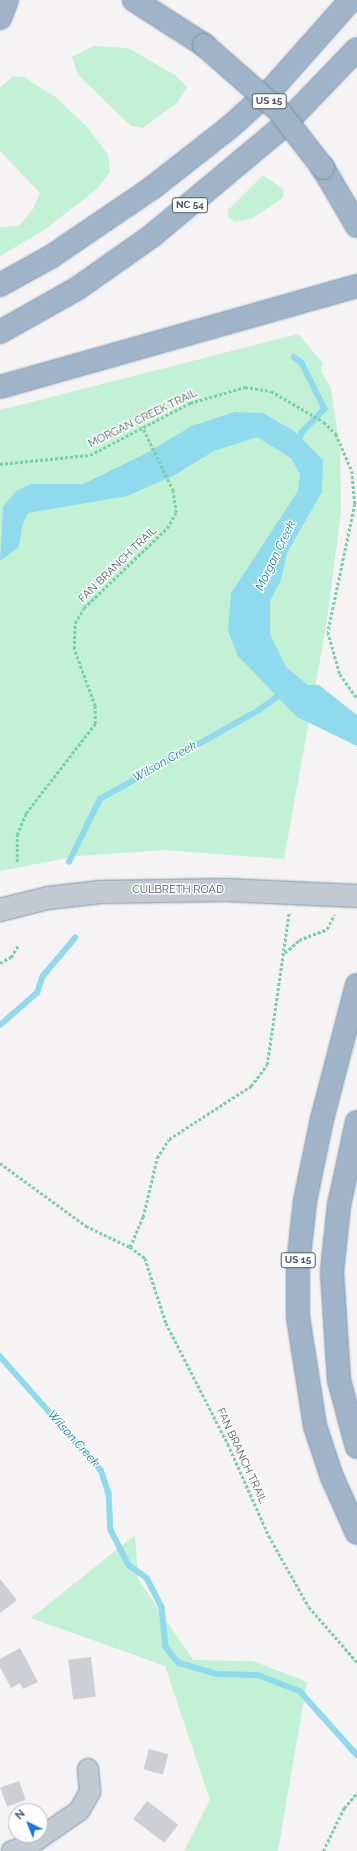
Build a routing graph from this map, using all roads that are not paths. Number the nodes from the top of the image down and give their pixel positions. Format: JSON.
{"nodes":[{"id":1,"x":7,"y":0,"type":"edge"},
{"id":2,"x":134,"y":0,"type":"edge"},
{"id":3,"x":351,"y":0,"type":"edge"},
{"id":4,"x":0,"y":18,"type":"edge"},
{"id":5,"x":357,"y":49,"type":"edge"},
{"id":6,"x":357,"y":226,"type":"edge"},
{"id":7,"x":0,"y":285,"type":"edge"},
{"id":8,"x":357,"y":286,"type":"edge"},
{"id":9,"x":0,"y":332,"type":"edge"},
{"id":10,"x":0,"y":387,"type":"edge"},
{"id":11,"x":357,"y":896,"type":"edge"},
{"id":12,"x":0,"y":910,"type":"edge"},
{"id":13,"x":357,"y":985,"type":"edge"},
{"id":14,"x":357,"y":1122,"type":"edge"},
{"id":15,"x":357,"y":1447,"type":"edge"},
{"id":16,"x":357,"y":1533,"type":"edge"},
{"id":17,"x":88,"y":1769,"type":"dead end"},
{"id":18,"x":12,"y":1851,"type":"edge"}],
"edges":[{"from":1,"to":4,"type":"highway"},
{"from":2,"to":6,"type":"highway","number":"US 15","bridge":true},
{"from":3,"to":7,"type":"highway"},
{"from":5,"to":9,"type":"highway","number":"NC 54"},
{"from":8,"to":10,"type":"highway"},
{"from":11,"to":12,"type":"street","name":"CULBRETH ROAD"},
{"from":13,"to":16,"type":"highway","number":"US 15"},
{"from":14,"to":15,"type":"highway"},
{"from":17,"to":18,"type":"street"}]}
